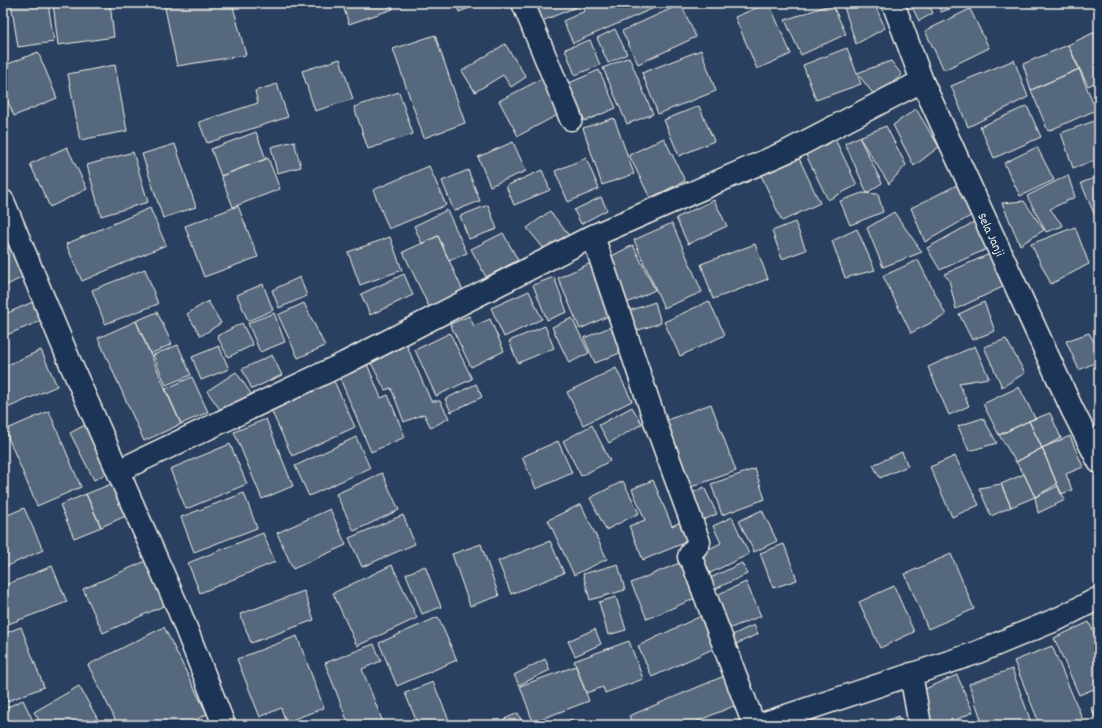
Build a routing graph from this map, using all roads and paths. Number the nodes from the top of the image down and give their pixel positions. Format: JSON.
{"nodes":[{"id":1,"x":523,"y":3,"type":"edge"},
{"id":2,"x":893,"y":3,"type":"edge"},
{"id":3,"x":922,"y":81,"type":"junction"},
{"id":4,"x":571,"y":119,"type":"dead end"},
{"id":5,"x":3,"y":201,"type":"edge"},
{"id":6,"x":593,"y":236,"type":"junction"},
{"id":7,"x":1099,"y":462,"type":"edge"},
{"id":8,"x":118,"y":471,"type":"junction"},
{"id":9,"x":1099,"y":598,"type":"edge"},
{"id":10,"x":911,"y":674,"type":"junction"},
{"id":11,"x":224,"y":725,"type":"edge"},
{"id":12,"x":754,"y":725,"type":"edge"},
{"id":13,"x":760,"y":725,"type":"edge"},
{"id":14,"x":920,"y":725,"type":"edge"}],
"edges":[{"from":1,"to":4,"type":"street"},
{"from":2,"to":3,"type":"street","name":"Sela Janji"},
{"from":3,"to":6,"type":"street"},
{"from":3,"to":7,"type":"street","name":"Sela Janji"},
{"from":5,"to":8,"type":"street"},
{"from":6,"to":8,"type":"street"},
{"from":6,"to":12,"type":"street"},
{"from":8,"to":11,"type":"street"},
{"from":9,"to":10,"type":"street"},
{"from":10,"to":13,"type":"street"},
{"from":10,"to":14,"type":"street"}]}
